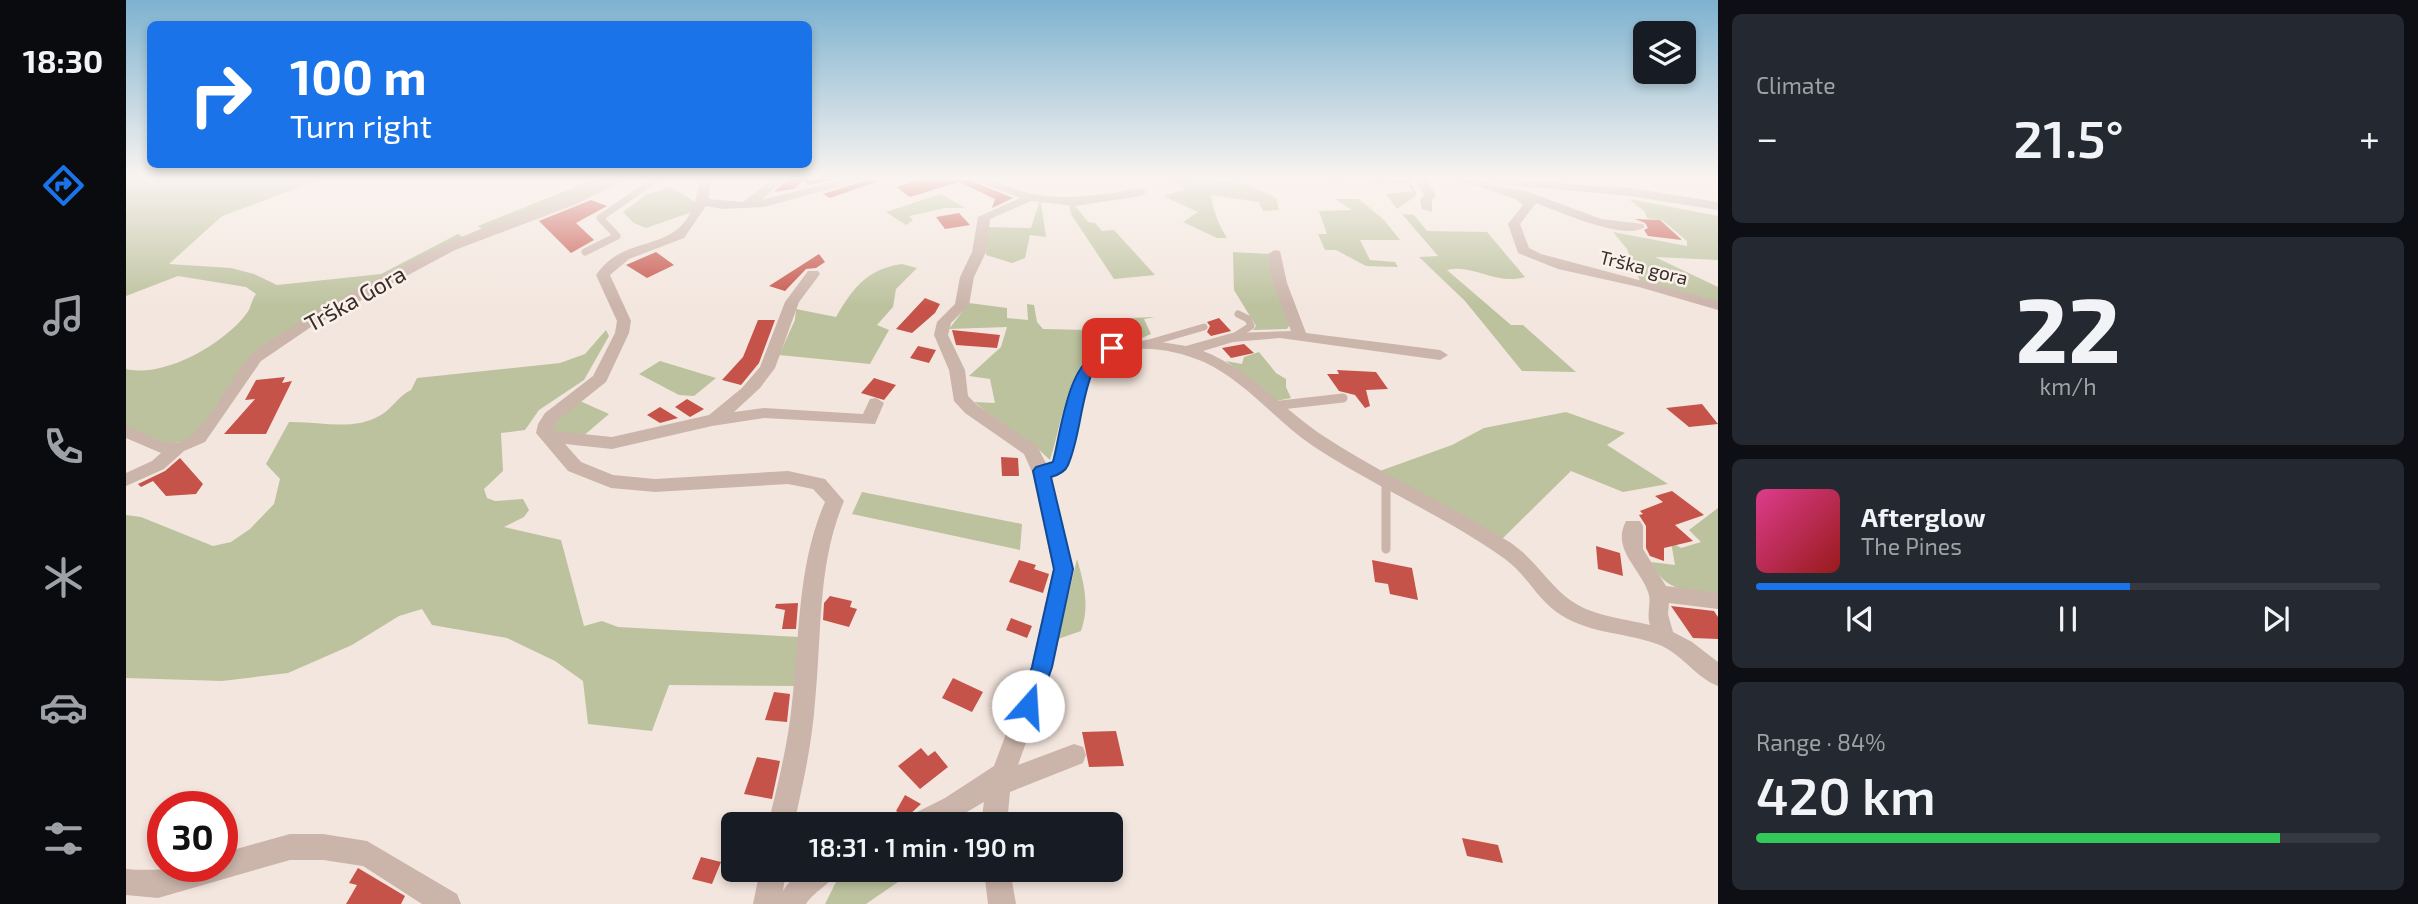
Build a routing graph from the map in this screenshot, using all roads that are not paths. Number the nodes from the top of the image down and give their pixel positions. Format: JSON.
{"nodes":[{"id":1,"x":520,"y":221,"type":"edge"},
{"id":2,"x":603,"y":221,"type":"edge"},
{"id":3,"x":692,"y":221,"type":"edge"},
{"id":4,"x":984,"y":221,"type":"edge"},
{"id":5,"x":1516,"y":221,"type":"edge"},
{"id":6,"x":1595,"y":221,"type":"edge"},
{"id":7,"x":1600,"y":223,"type":"junction"},
{"id":8,"x":1639,"y":227,"type":"dead end"},
{"id":9,"x":1613,"y":237,"type":"dead end"},
{"id":10,"x":585,"y":252,"type":"dead end"},
{"id":11,"x":1275,"y":254,"type":"dead end"},
{"id":12,"x":813,"y":274,"type":"dead end"},
{"id":13,"x":1714,"y":306,"type":"edge"},
{"id":14,"x":1238,"y":314,"type":"dead end"},
{"id":15,"x":1204,"y":327,"type":"dead end"},
{"id":16,"x":1300,"y":335,"type":"junction"},
{"id":17,"x":1232,"y":338,"type":"junction"},
{"id":18,"x":1142,"y":345,"type":"junction"},
{"id":19,"x":1186,"y":351,"type":"junction"},
{"id":20,"x":1440,"y":355,"type":"dead end"},
{"id":21,"x":1343,"y":398,"type":"dead end"},
{"id":22,"x":876,"y":403,"type":"dead end"},
{"id":23,"x":1270,"y":406,"type":"junction"},
{"id":24,"x":712,"y":420,"type":"junction"},
{"id":25,"x":126,"y":432,"type":"edge"},
{"id":26,"x":550,"y":438,"type":"junction"},
{"id":27,"x":177,"y":449,"type":"junction"},
{"id":28,"x":1041,"y":471,"type":"junction"},
{"id":29,"x":126,"y":480,"type":"edge"},
{"id":30,"x":1386,"y":483,"type":"junction"},
{"id":31,"x":1633,"y":526,"type":"dead end"},
{"id":32,"x":1385,"y":549,"type":"dead end"},
{"id":33,"x":1660,"y":593,"type":"junction"},
{"id":34,"x":1718,"y":601,"type":"edge"},
{"id":35,"x":1664,"y":637,"type":"junction"},
{"id":36,"x":1718,"y":676,"type":"edge"},
{"id":37,"x":1074,"y":755,"type":"dead end"},
{"id":38,"x":1002,"y":779,"type":"junction"},
{"id":39,"x":784,"y":812,"type":"edge"},
{"id":40,"x":944,"y":812,"type":"edge"},
{"id":41,"x":997,"y":812,"type":"edge"},
{"id":42,"x":126,"y":882,"type":"edge"},
{"id":43,"x":771,"y":882,"type":"edge"},
{"id":44,"x":808,"y":882,"type":"edge"},
{"id":45,"x":999,"y":882,"type":"edge"},
{"id":46,"x":447,"y":904,"type":"edge"},
{"id":47,"x":767,"y":904,"type":"edge"},
{"id":48,"x":790,"y":904,"type":"edge"},
{"id":49,"x":1002,"y":904,"type":"edge"}],
"edges":[{"from":1,"to":27,"type":"street","name":"Trška Gora"},
{"from":2,"to":10,"type":"lane"},
{"from":3,"to":26,"type":"street"},
{"from":4,"to":28,"type":"street"},
{"from":5,"to":13,"type":"street","name":"Trška gora"},
{"from":6,"to":7,"type":"street","name":"Trška gora"},
{"from":7,"to":8,"type":"street","name":"Trška gora"},
{"from":7,"to":9,"type":"street","name":"Trška gora"},
{"from":11,"to":16,"type":"street"},
{"from":12,"to":24,"type":"street"},
{"from":14,"to":17,"type":"lane"},
{"from":15,"to":18,"type":"lane"},
{"from":16,"to":17,"type":"street"},
{"from":16,"to":20,"type":"street"},
{"from":17,"to":19,"type":"street"},
{"from":18,"to":19,"type":"street"},
{"from":18,"to":28,"type":"street"},
{"from":19,"to":23,"type":"street"},
{"from":21,"to":23,"type":"lane"},
{"from":22,"to":24,"type":"street"},
{"from":23,"to":30,"type":"street"},
{"from":24,"to":26,"type":"street"},
{"from":25,"to":27,"type":"street"},
{"from":26,"to":39,"type":"street"},
{"from":27,"to":29,"type":"street","name":"Trška Gora"},
{"from":28,"to":38,"type":"street"},
{"from":30,"to":32,"type":"lane"},
{"from":30,"to":35,"type":"street"},
{"from":31,"to":33,"type":"street"},
{"from":33,"to":34,"type":"street"},
{"from":33,"to":35,"type":"street"},
{"from":35,"to":36,"type":"street"},
{"from":37,"to":38,"type":"street"},
{"from":38,"to":40,"type":"street"},
{"from":38,"to":41,"type":"street"},
{"from":42,"to":46,"type":"street"},
{"from":43,"to":47,"type":"street"},
{"from":44,"to":48,"type":"street"},
{"from":45,"to":49,"type":"street"}]}
